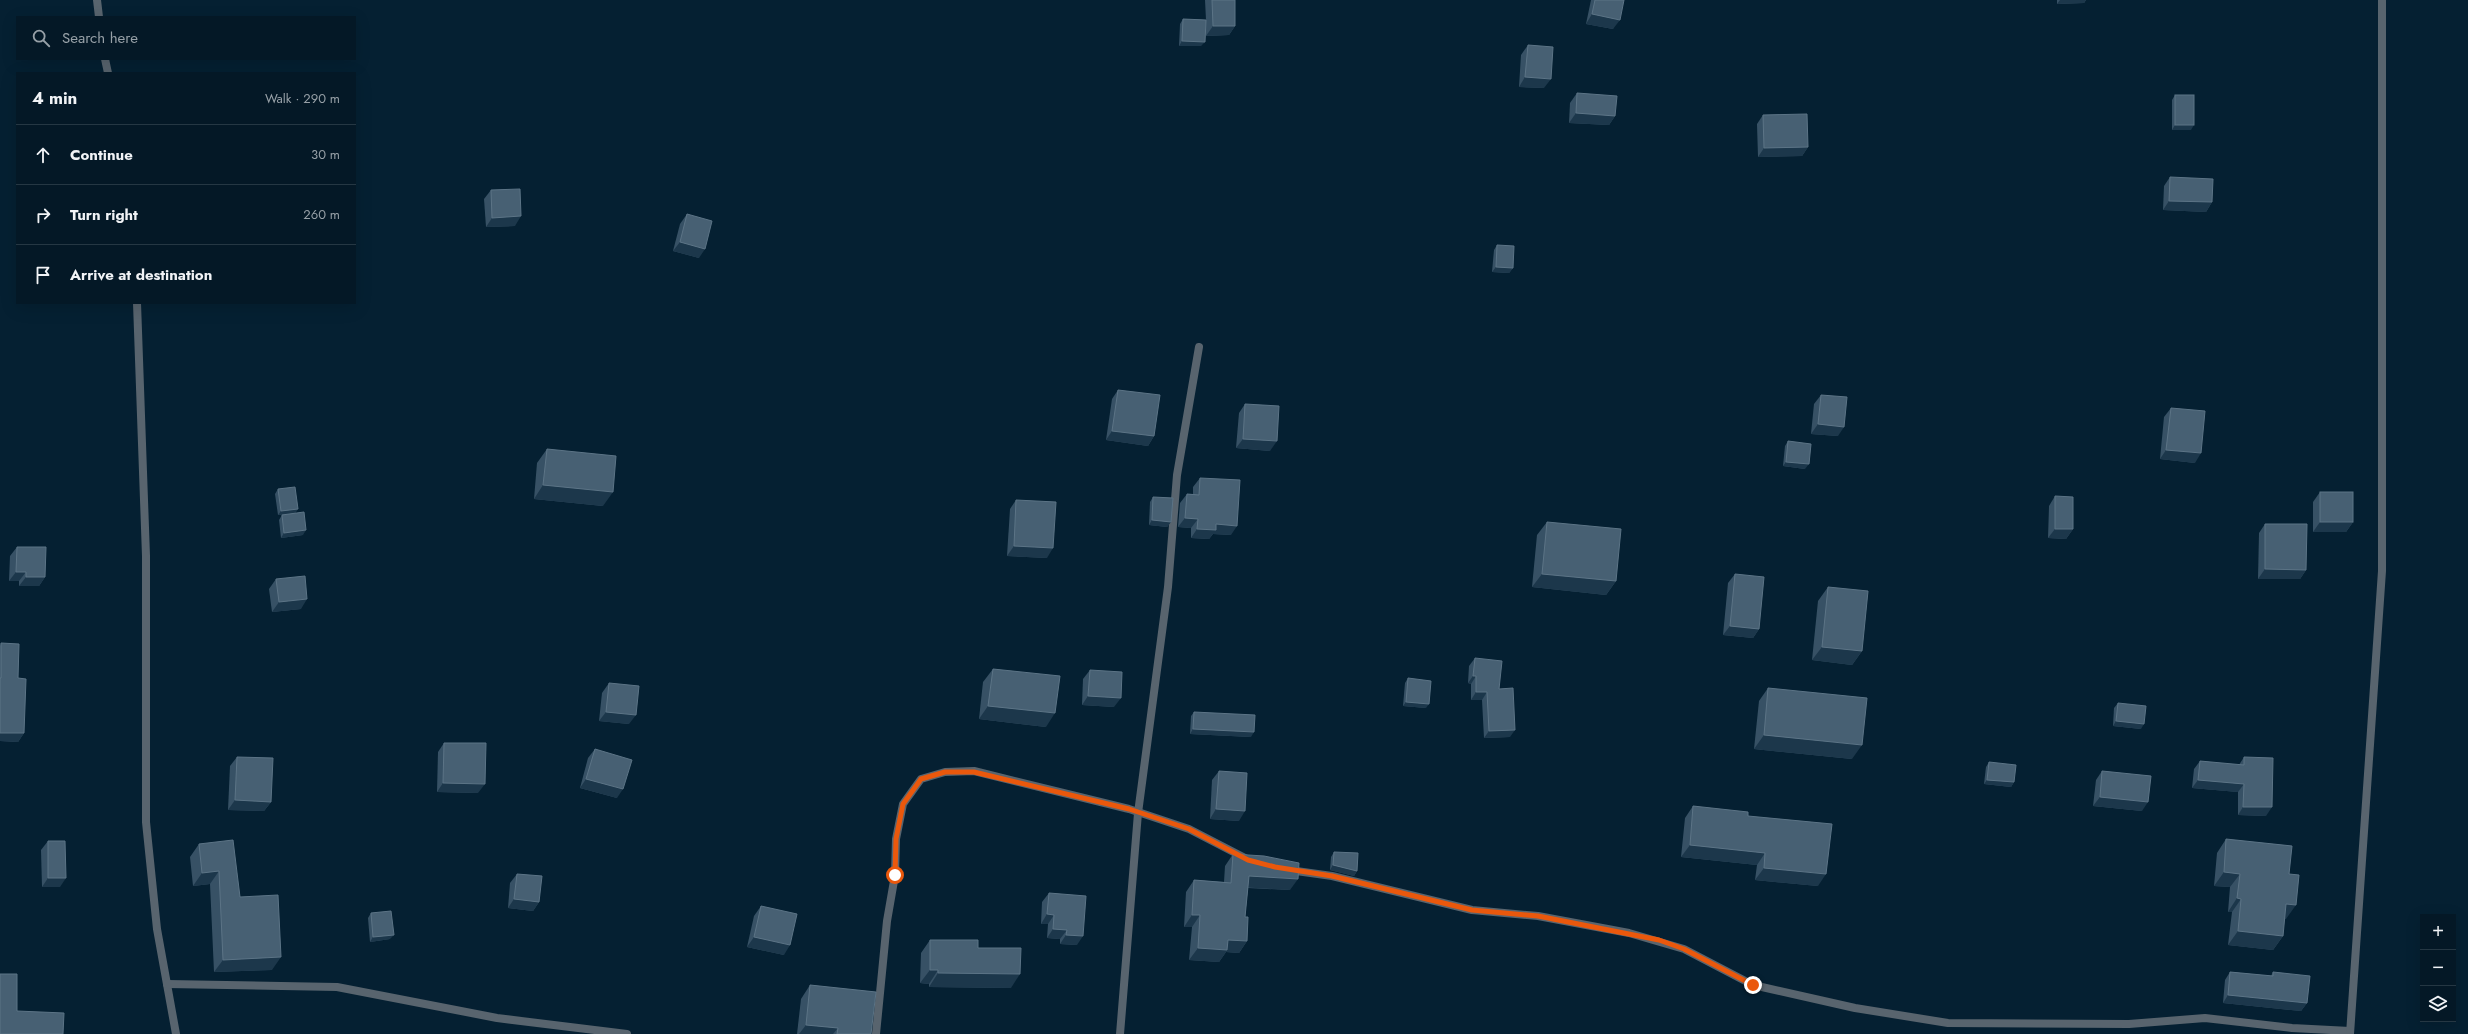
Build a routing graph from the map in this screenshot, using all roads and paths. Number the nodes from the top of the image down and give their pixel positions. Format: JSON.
{"nodes":[{"id":1,"x":96,"y":0,"type":"edge"},
{"id":2,"x":2382,"y":0,"type":"edge"},
{"id":3,"x":99,"y":16,"type":"edge"},
{"id":4,"x":105,"y":60,"type":"edge"},
{"id":5,"x":108,"y":72,"type":"edge"},
{"id":6,"x":137,"y":304,"type":"edge"},
{"id":7,"x":1199,"y":347,"type":"dead end"},
{"id":8,"x":1138,"y":813,"type":"junction"},
{"id":9,"x":1255,"y":862,"type":"edge"},
{"id":10,"x":1282,"y":868,"type":"edge"},
{"id":11,"x":167,"y":984,"type":"junction"},
{"id":12,"x":2350,"y":1032,"type":"edge"},
{"id":13,"x":176,"y":1034,"type":"edge"},
{"id":14,"x":627,"y":1034,"type":"edge"},
{"id":15,"x":876,"y":1034,"type":"edge"},
{"id":16,"x":1120,"y":1034,"type":"edge"}],
"edges":[{"from":1,"to":3,"type":"street"},
{"from":2,"to":12,"type":"street"},
{"from":4,"to":5,"type":"street"},
{"from":6,"to":11,"type":"street"},
{"from":7,"to":8,"type":"street"},
{"from":8,"to":9,"type":"street"},
{"from":8,"to":15,"type":"street"},
{"from":8,"to":16,"type":"street"},
{"from":10,"to":12,"type":"street"},
{"from":11,"to":13,"type":"street"},
{"from":11,"to":14,"type":"street"}]}
